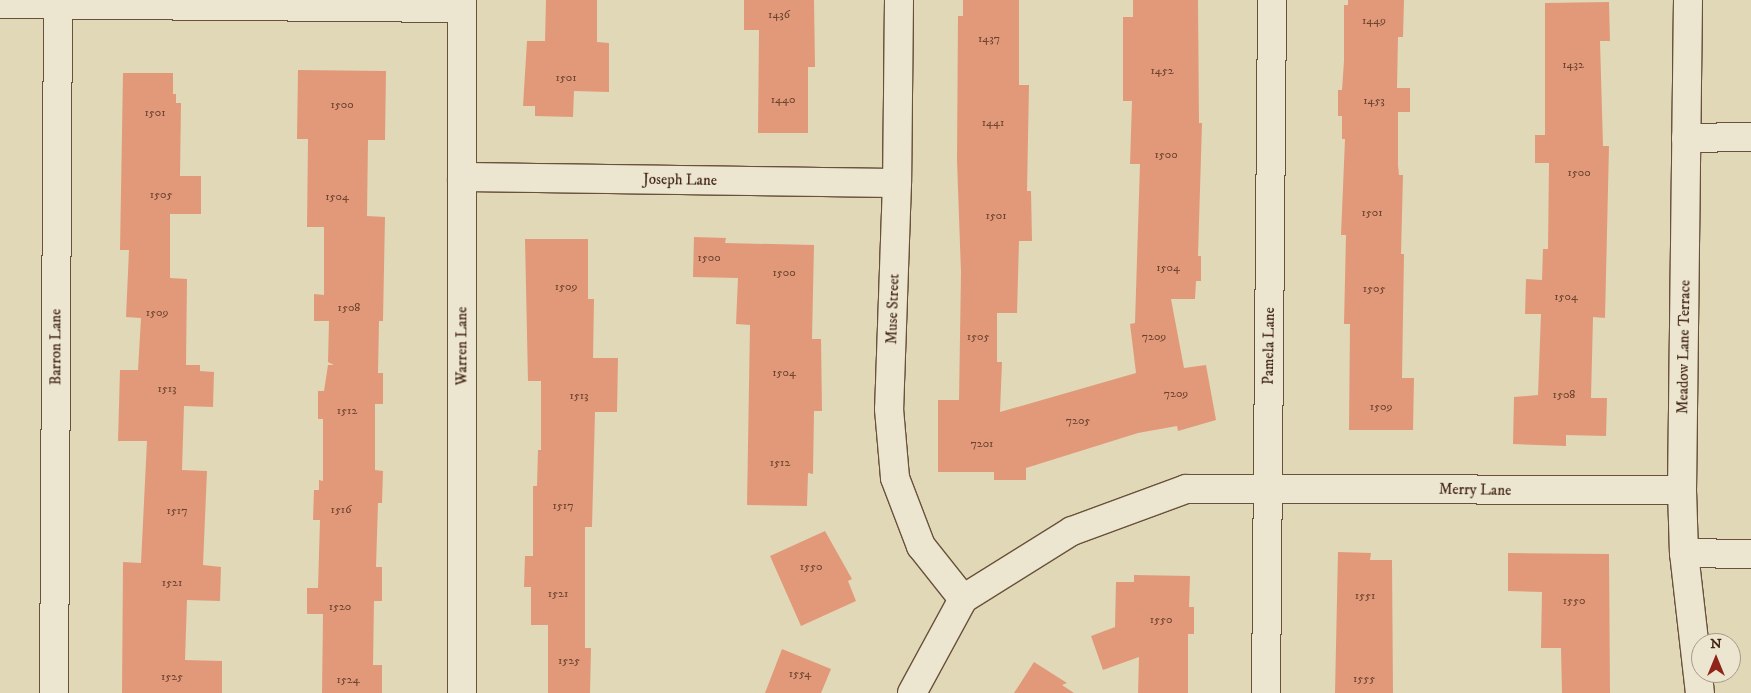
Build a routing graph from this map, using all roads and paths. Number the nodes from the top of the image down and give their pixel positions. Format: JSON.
{"nodes":[{"id":1,"x":899,"y":0,"type":"edge"},
{"id":2,"x":1272,"y":0,"type":"edge"},
{"id":3,"x":1688,"y":0,"type":"edge"},
{"id":4,"x":58,"y":2,"type":"edge"},
{"id":5,"x":0,"y":4,"type":"edge"},
{"id":6,"x":462,"y":4,"type":"edge"},
{"id":7,"x":1686,"y":138,"type":"junction"},
{"id":8,"x":1751,"y":138,"type":"edge"},
{"id":9,"x":462,"y":177,"type":"junction"},
{"id":10,"x":897,"y":183,"type":"junction"},
{"id":11,"x":1268,"y":488,"type":"junction"},
{"id":12,"x":1682,"y":490,"type":"junction"},
{"id":13,"x":1684,"y":554,"type":"junction"},
{"id":14,"x":1751,"y":554,"type":"edge"},
{"id":15,"x":963,"y":598,"type":"junction"},
{"id":16,"x":54,"y":693,"type":"edge"},
{"id":17,"x":462,"y":693,"type":"edge"},
{"id":18,"x":912,"y":693,"type":"edge"},
{"id":19,"x":1266,"y":693,"type":"edge"},
{"id":20,"x":1700,"y":693,"type":"edge"}],
"edges":[{"from":1,"to":10,"type":"street","name":"Muse Street"},
{"from":2,"to":11,"type":"street","name":"Pamela Lane"},
{"from":3,"to":7,"type":"street","name":"Meadow Lane Terrace"},
{"from":4,"to":5,"type":"street"},
{"from":4,"to":6,"type":"street"},
{"from":4,"to":16,"type":"street","name":"Barron Lane"},
{"from":6,"to":9,"type":"street","name":"Warren Lane"},
{"from":7,"to":8,"type":"street"},
{"from":7,"to":12,"type":"street","name":"Meadow Lane Terrace"},
{"from":9,"to":10,"type":"street","name":"Joseph Lane"},
{"from":9,"to":17,"type":"street","name":"Warren Lane"},
{"from":10,"to":15,"type":"street","name":"Muse Street"},
{"from":11,"to":12,"type":"street","name":"Merry Lane"},
{"from":11,"to":15,"type":"street"},
{"from":11,"to":19,"type":"street","name":"Pamela Lane"},
{"from":12,"to":13,"type":"street","name":"Meadow Lane Terrace"},
{"from":13,"to":14,"type":"street"},
{"from":13,"to":20,"type":"street","name":"Meadow Lane Terrace"},
{"from":15,"to":18,"type":"street"}]}
